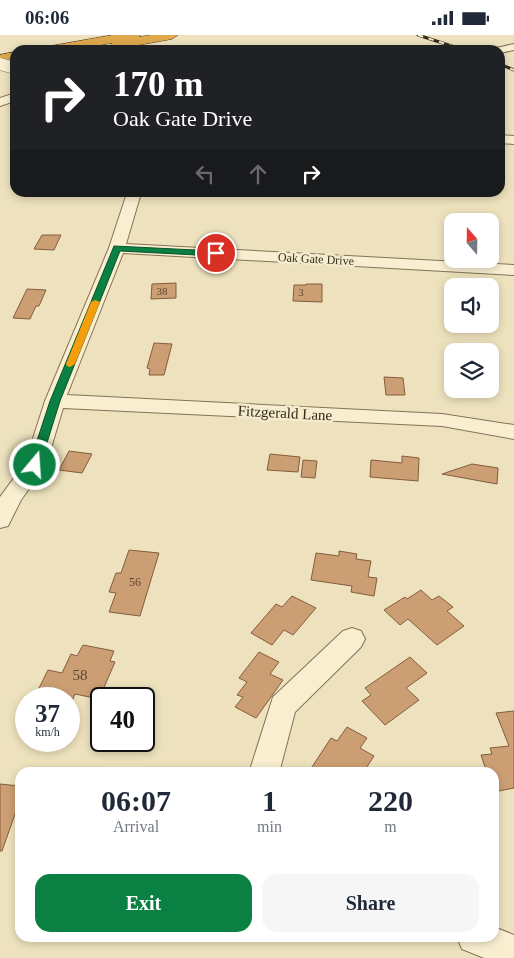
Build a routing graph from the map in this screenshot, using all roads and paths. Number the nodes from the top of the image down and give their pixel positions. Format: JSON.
{"nodes":[{"id":1,"x":134,"y":35,"type":"edge"},
{"id":2,"x":172,"y":35,"type":"edge"},
{"id":3,"x":79,"y":45,"type":"edge"},
{"id":4,"x":118,"y":45,"type":"edge"},
{"id":5,"x":133,"y":197,"type":"edge"},
{"id":6,"x":117,"y":248,"type":"junction"},
{"id":7,"x":514,"y":270,"type":"edge"},
{"id":8,"x":55,"y":401,"type":"junction"},
{"id":9,"x":514,"y":432,"type":"edge"},
{"id":10,"x":0,"y":520,"type":"edge"},
{"id":11,"x":352,"y":639,"type":"dead end"},
{"id":12,"x":266,"y":767,"type":"edge"},
{"id":13,"x":487,"y":942,"type":"edge"},
{"id":14,"x":514,"y":952,"type":"edge"}],
"edges":[{"from":1,"to":3,"type":"highway"},
{"from":2,"to":4,"type":"highway"},
{"from":5,"to":6,"type":"street"},
{"from":6,"to":7,"type":"street","name":"Oak Gate Drive"},
{"from":6,"to":8,"type":"street"},
{"from":8,"to":9,"type":"street","name":"Fitzgerald Lane"},
{"from":8,"to":10,"type":"street"},
{"from":11,"to":12,"type":"street"},
{"from":13,"to":14,"type":"street"}]}
